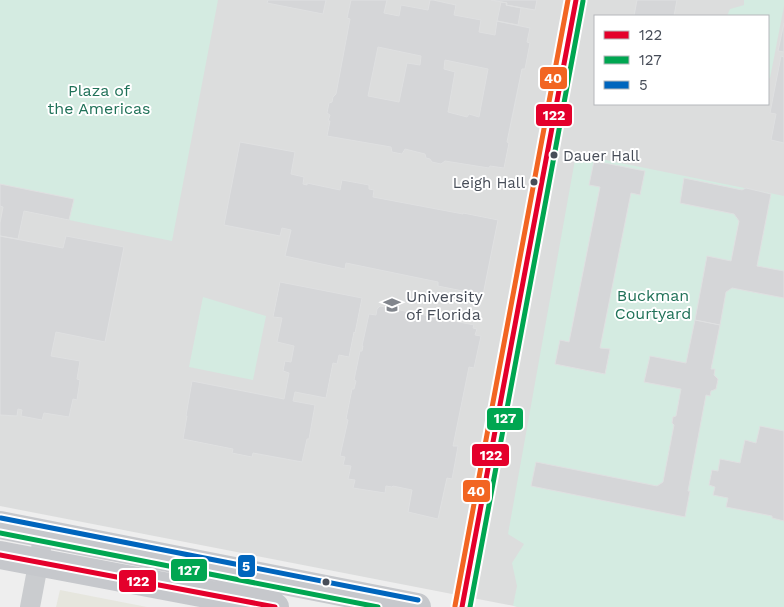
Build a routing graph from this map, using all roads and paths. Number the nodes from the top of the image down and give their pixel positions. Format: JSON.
{"nodes":[{"id":1,"x":576,"y":0,"type":"edge"},
{"id":2,"x":0,"y":525,"type":"edge"},
{"id":3,"x":44,"y":533,"type":"junction"},
{"id":4,"x":0,"y":555,"type":"edge"},
{"id":5,"x":38,"y":562,"type":"junction"},
{"id":6,"x":30,"y":607,"type":"edge"},
{"id":7,"x":275,"y":607,"type":"edge"},
{"id":8,"x":417,"y":607,"type":"edge"},
{"id":9,"x":462,"y":607,"type":"edge"}],
"edges":[{"from":1,"to":9,"type":"street"},
{"from":2,"to":3,"type":"main road"},
{"from":3,"to":5,"type":"street"},
{"from":3,"to":8,"type":"main road"},
{"from":4,"to":5,"type":"main road"},
{"from":5,"to":6,"type":"street"},
{"from":5,"to":7,"type":"main road"}]}
